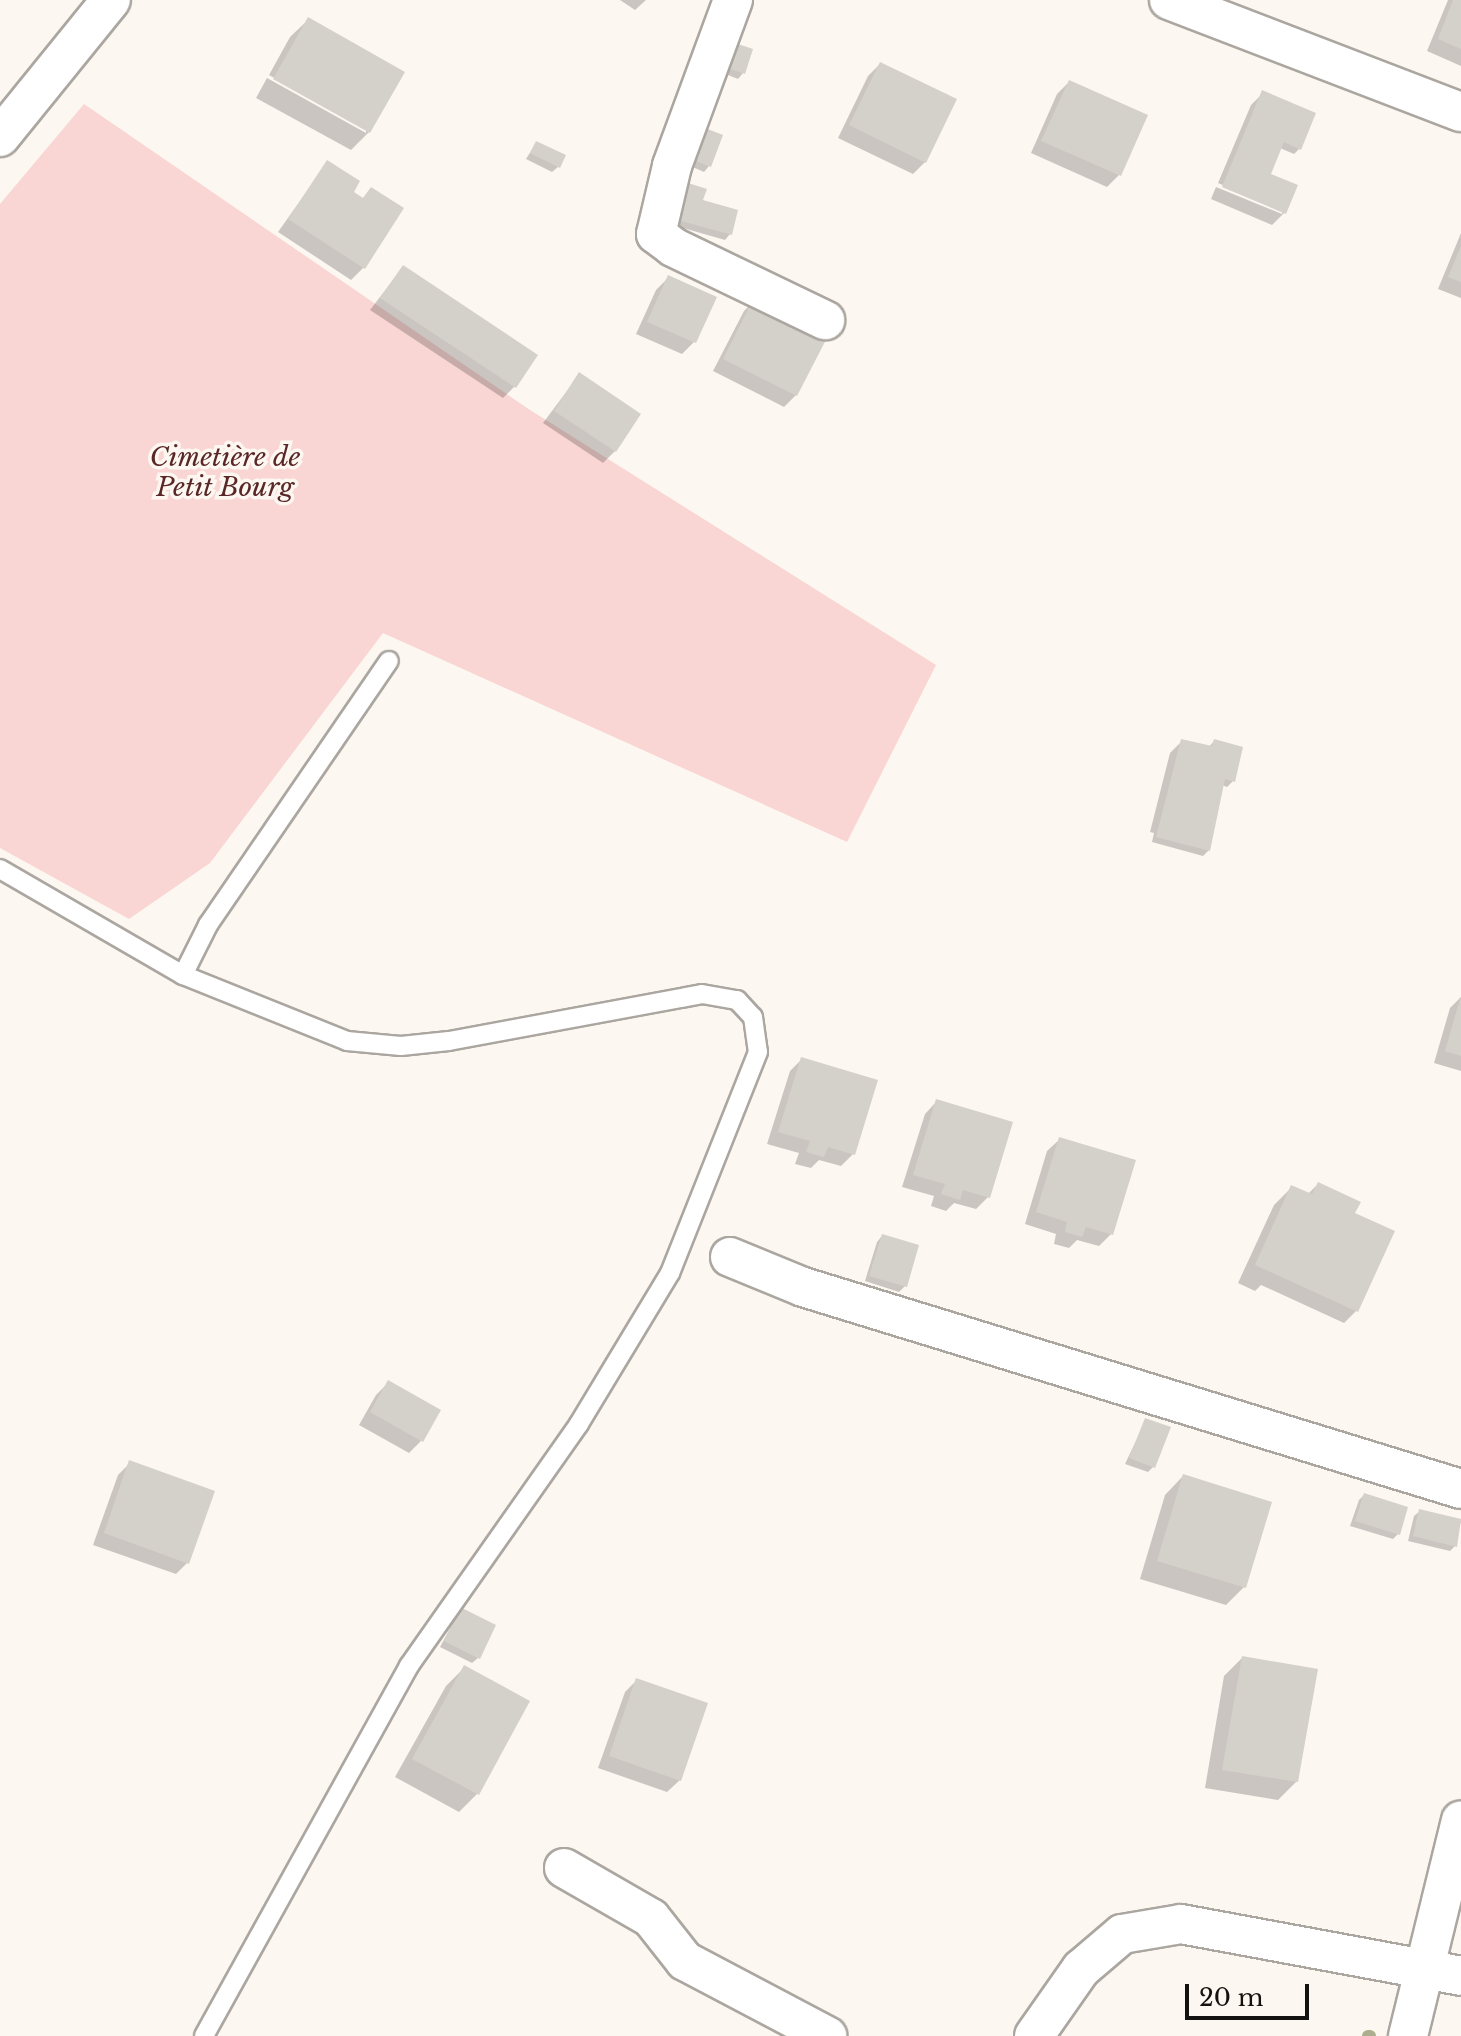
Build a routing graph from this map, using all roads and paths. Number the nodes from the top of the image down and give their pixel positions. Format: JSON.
{"nodes":[{"id":1,"x":111,"y":0,"type":"edge"},
{"id":2,"x":733,"y":0,"type":"edge"},
{"id":3,"x":1169,"y":0,"type":"edge"},
{"id":4,"x":1461,"y":112,"type":"edge"},
{"id":5,"x":0,"y":137,"type":"edge"},
{"id":6,"x":825,"y":320,"type":"dead end"},
{"id":7,"x":389,"y":661,"type":"dead end"},
{"id":8,"x":0,"y":869,"type":"edge"},
{"id":9,"x":183,"y":975,"type":"junction"},
{"id":10,"x":730,"y":1257,"type":"dead end"},
{"id":11,"x":1461,"y":1489,"type":"edge"},
{"id":12,"x":1461,"y":1820,"type":"edge"},
{"id":13,"x":564,"y":1868,"type":"dead end"},
{"id":14,"x":1425,"y":1968,"type":"junction"},
{"id":15,"x":1461,"y":1976,"type":"edge"},
{"id":16,"x":204,"y":2036,"type":"edge"},
{"id":17,"x":827,"y":2036,"type":"edge"},
{"id":18,"x":1034,"y":2036,"type":"edge"},
{"id":19,"x":1408,"y":2036,"type":"edge"}],
"edges":[{"from":1,"to":5,"type":"street"},
{"from":2,"to":6,"type":"street"},
{"from":3,"to":4,"type":"street"},
{"from":7,"to":9,"type":"lane"},
{"from":8,"to":9,"type":"lane"},
{"from":9,"to":16,"type":"lane"},
{"from":10,"to":11,"type":"street"},
{"from":12,"to":14,"type":"street"},
{"from":13,"to":17,"type":"street"},
{"from":14,"to":15,"type":"street"},
{"from":14,"to":18,"type":"street"},
{"from":14,"to":19,"type":"street"}]}
